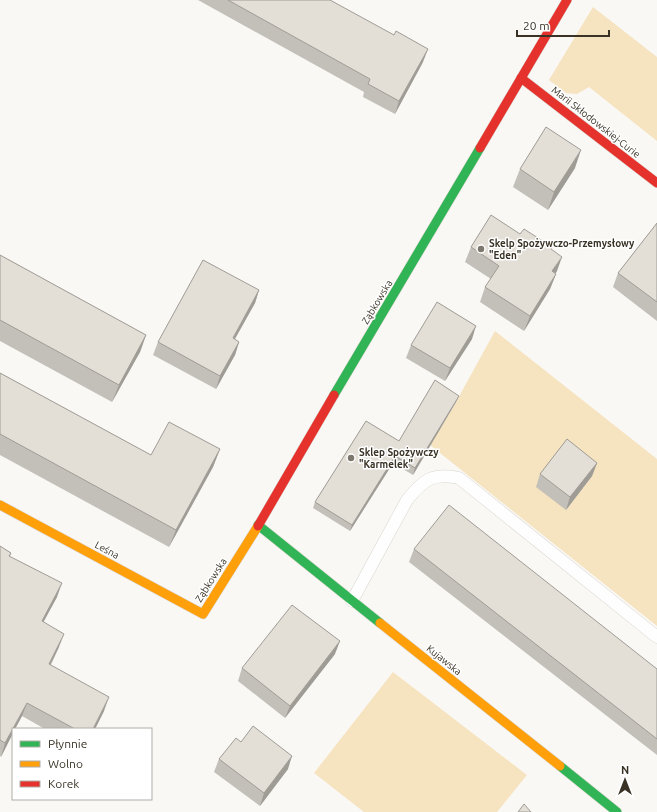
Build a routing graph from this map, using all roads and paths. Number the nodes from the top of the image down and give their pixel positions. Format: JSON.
{"nodes":[{"id":1,"x":567,"y":0,"type":"edge"},
{"id":2,"x":521,"y":78,"type":"junction"},
{"id":3,"x":657,"y":183,"type":"edge"},
{"id":4,"x":0,"y":505,"type":"edge"},
{"id":5,"x":258,"y":525,"type":"junction"},
{"id":6,"x":352,"y":601,"type":"junction"},
{"id":7,"x":203,"y":614,"type":"joint"},
{"id":8,"x":657,"y":637,"type":"edge"},
{"id":9,"x":617,"y":812,"type":"edge"}],
"edges":[{"from":1,"to":2,"type":"street","name":"Ząbkowska"},
{"from":2,"to":3,"type":"street","name":"Marii Skłodowskiej-Curie"},
{"from":2,"to":5,"type":"street","name":"Ząbkowska"},
{"from":4,"to":7,"type":"street","name":"Leśna"},
{"from":5,"to":6,"type":"street","name":"Kujawska"},
{"from":5,"to":7,"type":"street","name":"Ząbkowska"},
{"from":6,"to":8,"type":"lane"},
{"from":6,"to":9,"type":"street","name":"Kujawska"}]}
